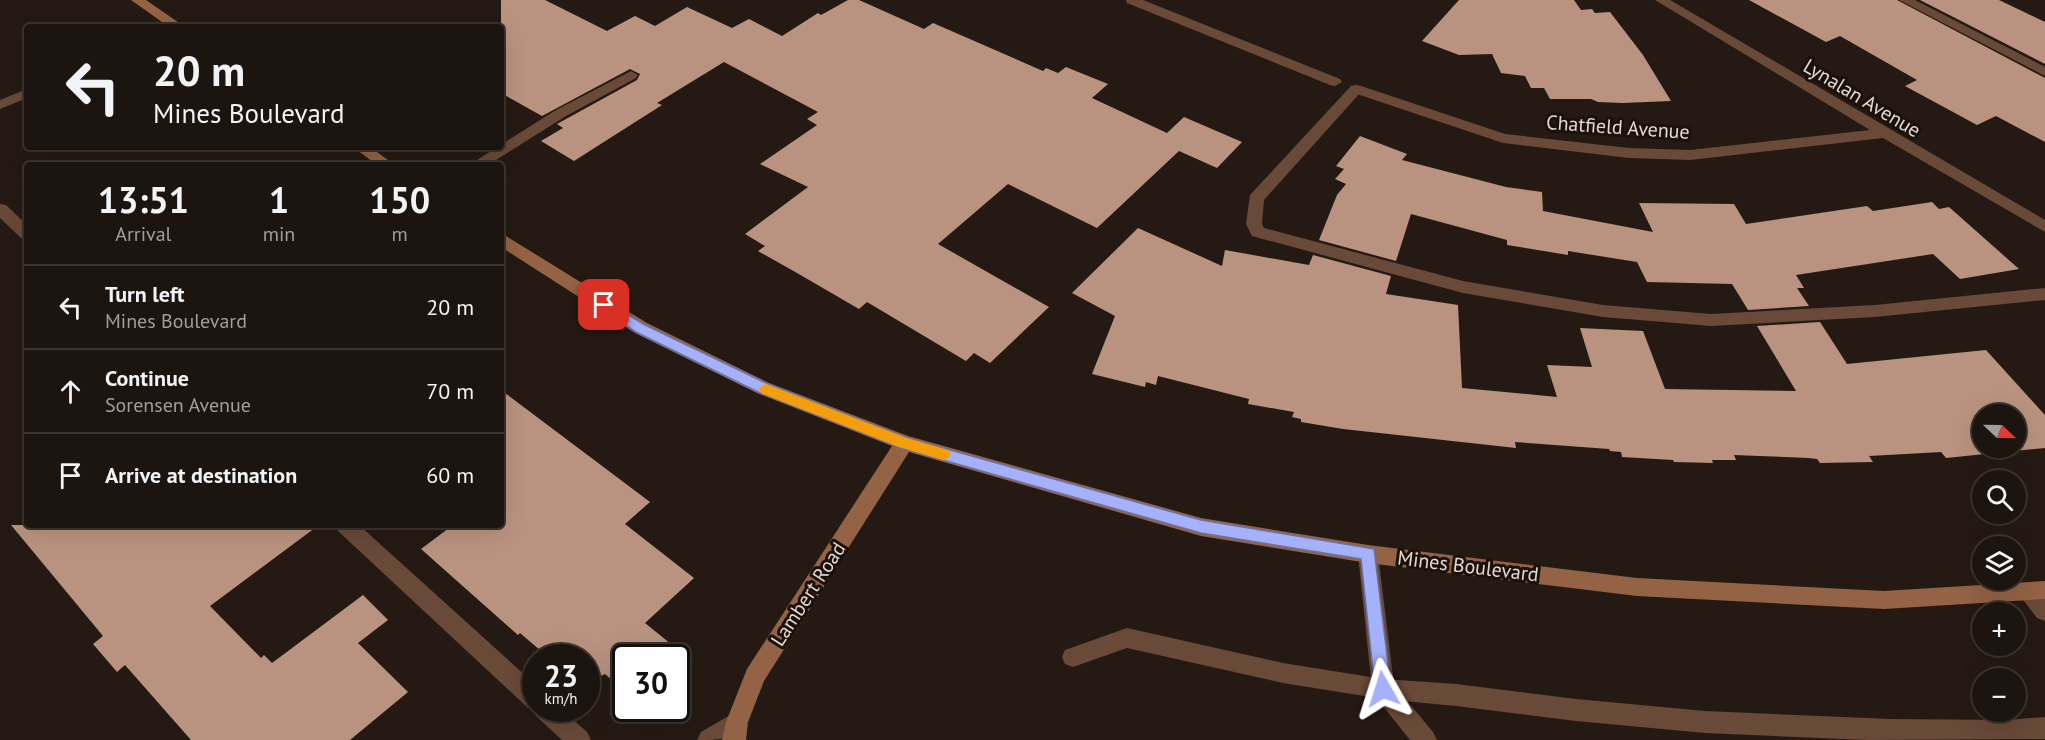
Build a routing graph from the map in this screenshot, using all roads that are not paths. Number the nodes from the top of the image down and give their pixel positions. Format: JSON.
{"nodes":[{"id":1,"x":137,"y":0,"type":"edge"},
{"id":2,"x":1132,"y":0,"type":"edge"},
{"id":3,"x":1661,"y":0,"type":"edge"},
{"id":4,"x":1905,"y":0,"type":"edge"},
{"id":5,"x":173,"y":24,"type":"edge"},
{"id":6,"x":2045,"y":72,"type":"edge"},
{"id":7,"x":631,"y":75,"type":"dead end"},
{"id":8,"x":1335,"y":82,"type":"dead end"},
{"id":9,"x":24,"y":94,"type":"edge"},
{"id":10,"x":0,"y":105,"type":"edge"},
{"id":11,"x":1883,"y":133,"type":"junction"},
{"id":12,"x":504,"y":149,"type":"edge"},
{"id":13,"x":364,"y":150,"type":"edge"},
{"id":14,"x":502,"y":150,"type":"edge"},
{"id":15,"x":382,"y":162,"type":"edge"},
{"id":16,"x":482,"y":162,"type":"edge"},
{"id":17,"x":0,"y":209,"type":"edge"},
{"id":18,"x":2045,"y":227,"type":"edge"},
{"id":19,"x":24,"y":231,"type":"edge"},
{"id":20,"x":504,"y":241,"type":"edge"},
{"id":21,"x":2045,"y":294,"type":"edge"},
{"id":22,"x":904,"y":443,"type":"junction"},
{"id":23,"x":348,"y":528,"type":"edge"},
{"id":24,"x":1368,"y":554,"type":"junction"},
{"id":25,"x":2036,"y":591,"type":"edge"},
{"id":26,"x":2045,"y":611,"type":"edge"},
{"id":27,"x":1072,"y":657,"type":"dead end"},
{"id":28,"x":522,"y":687,"type":"edge"},
{"id":29,"x":1383,"y":689,"type":"junction"},
{"id":30,"x":559,"y":722,"type":"edge"},
{"id":31,"x":2045,"y":728,"type":"edge"},
{"id":32,"x":736,"y":731,"type":"edge"},
{"id":33,"x":579,"y":740,"type":"edge"},
{"id":34,"x":709,"y":740,"type":"edge"},
{"id":35,"x":1425,"y":740,"type":"edge"}],
"edges":[{"from":1,"to":5,"type":"street"},
{"from":2,"to":8,"type":"street"},
{"from":3,"to":11,"type":"street","name":"Lynalan Avenue"},
{"from":4,"to":6,"type":"street"},
{"from":7,"to":12,"type":"street"},
{"from":9,"to":10,"type":"street"},
{"from":11,"to":18,"type":"street","name":"Lynalan Avenue"},
{"from":11,"to":21,"type":"street","name":"Chatfield Avenue"},
{"from":13,"to":15,"type":"street"},
{"from":14,"to":16,"type":"street"},
{"from":17,"to":19,"type":"street"},
{"from":20,"to":22,"type":"street","name":"Mines Boulevard"},
{"from":22,"to":24,"type":"street","name":"Mines Boulevard"},
{"from":22,"to":32,"type":"street","name":"Lambert Road"},
{"from":23,"to":28,"type":"street"},
{"from":24,"to":25,"type":"street","name":"Mines Boulevard"},
{"from":24,"to":29,"type":"street"},
{"from":25,"to":26,"type":"street"},
{"from":27,"to":29,"type":"street"},
{"from":29,"to":31,"type":"street"},
{"from":29,"to":35,"type":"street"},
{"from":30,"to":33,"type":"street"},
{"from":32,"to":34,"type":"street","name":"Lambert Road"}]}
